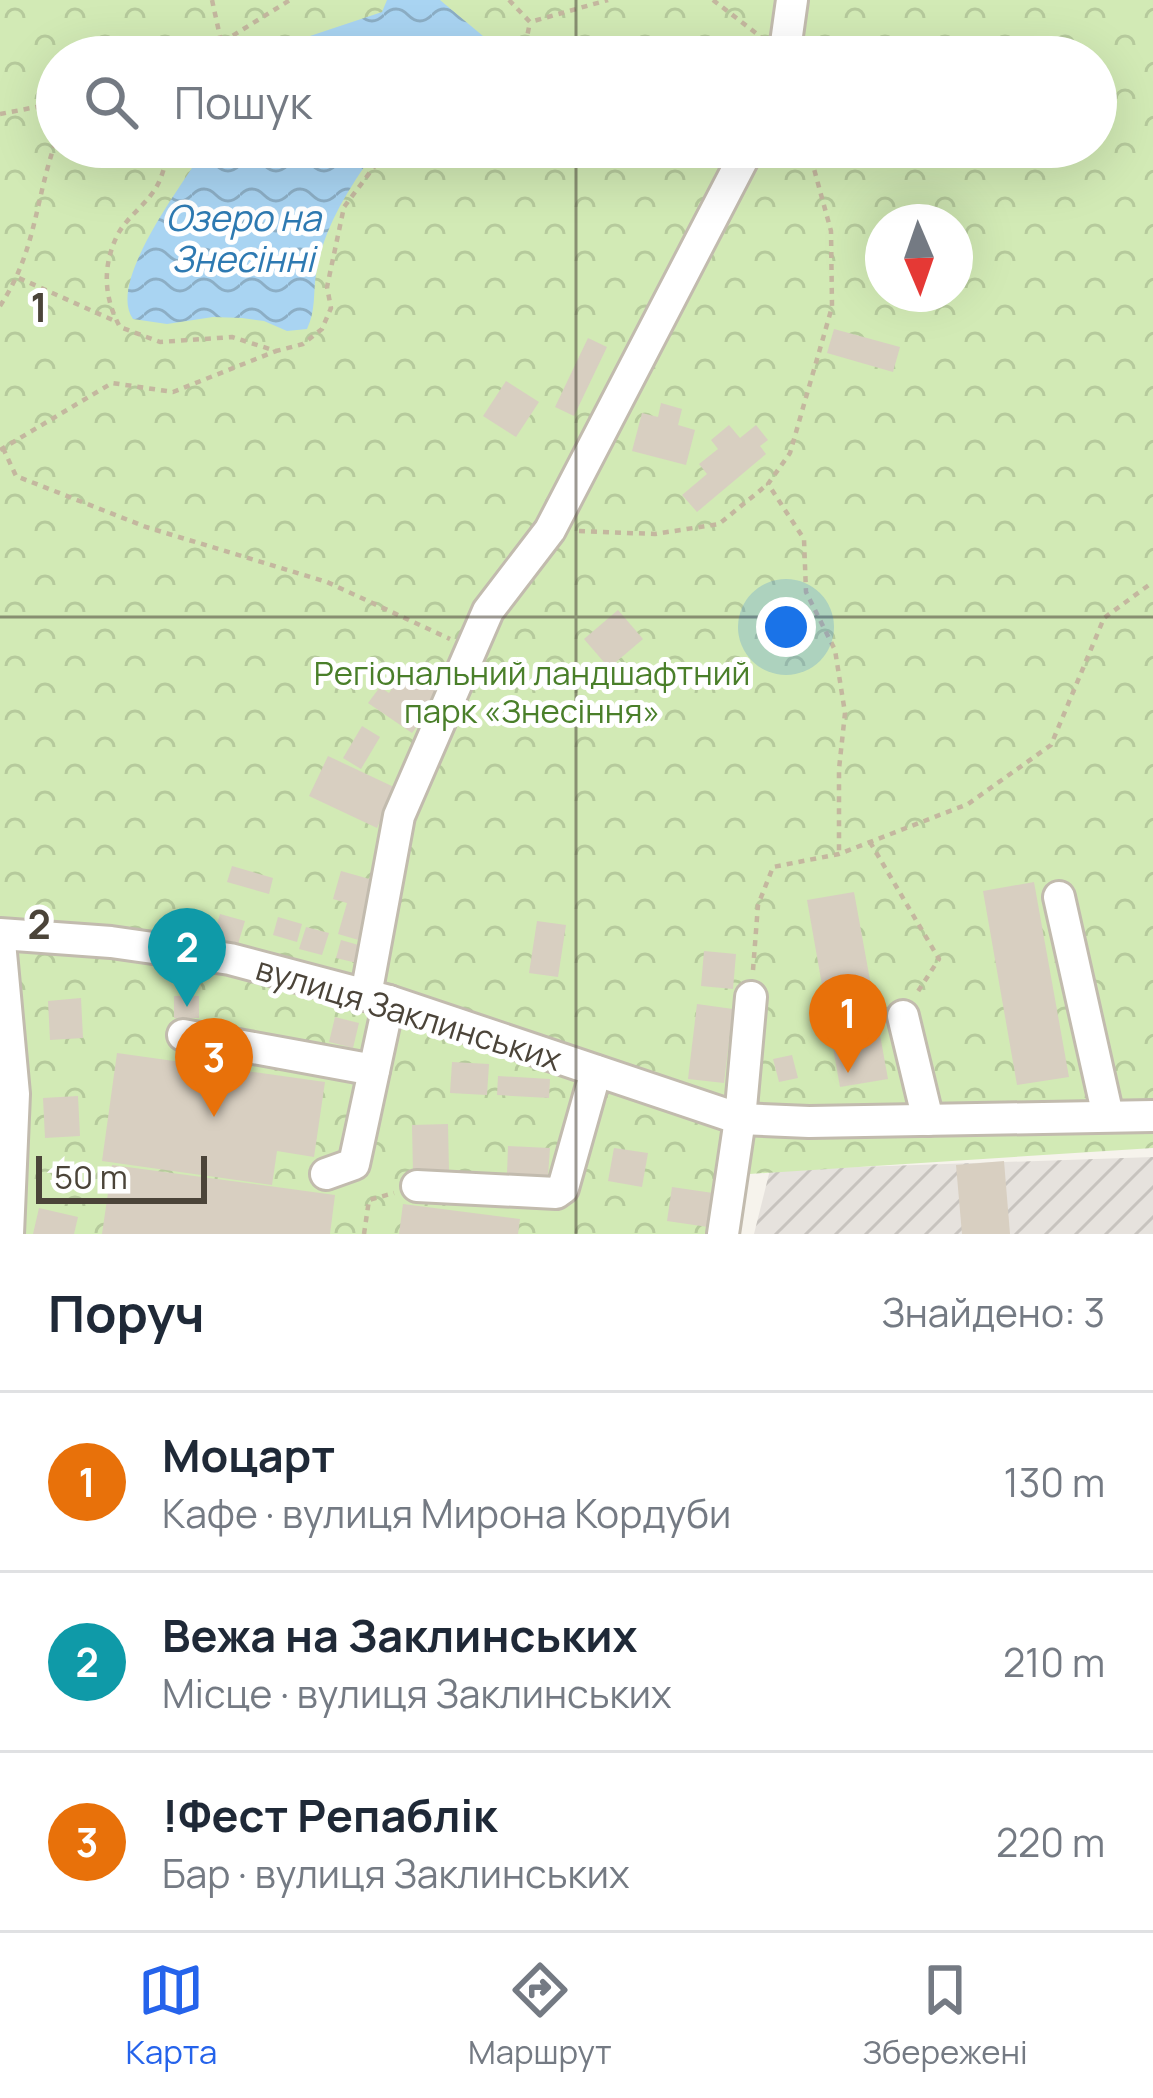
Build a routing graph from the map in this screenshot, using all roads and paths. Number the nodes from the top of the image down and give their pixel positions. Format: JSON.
{"nodes":[{"id":1,"x":212,"y":0,"type":"edge"},
{"id":2,"x":290,"y":0,"type":"edge"},
{"id":3,"x":509,"y":0,"type":"edge"},
{"id":4,"x":608,"y":0,"type":"edge"},
{"id":5,"x":713,"y":0,"type":"edge"},
{"id":6,"x":792,"y":0,"type":"edge"},
{"id":7,"x":530,"y":22,"type":"junction"},
{"id":8,"x":220,"y":36,"type":"edge"},
{"id":9,"x":232,"y":36,"type":"edge"},
{"id":10,"x":527,"y":36,"type":"edge"},
{"id":11,"x":758,"y":36,"type":"edge"},
{"id":12,"x":780,"y":36,"type":"edge"},
{"id":13,"x":36,"y":107,"type":"edge"},
{"id":14,"x":0,"y":113,"type":"edge"},
{"id":15,"x":50,"y":168,"type":"edge"},
{"id":16,"x":162,"y":168,"type":"edge"},
{"id":17,"x":373,"y":168,"type":"edge"},
{"id":18,"x":738,"y":168,"type":"edge"},
{"id":19,"x":814,"y":168,"type":"edge"},
{"id":20,"x":19,"y":278,"type":"junction"},
{"id":21,"x":0,"y":305,"type":"edge"},
{"id":22,"x":117,"y":322,"type":"junction"},
{"id":23,"x":276,"y":351,"type":"junction"},
{"id":24,"x":2,"y":449,"type":"edge"},
{"id":25,"x":768,"y":484,"type":"junction"},
{"id":26,"x":550,"y":530,"type":"junction"},
{"id":27,"x":1153,"y":582,"type":"edge"},
{"id":28,"x":471,"y":650,"type":"junction"},
{"id":29,"x":870,"y":842,"type":"junction"},
{"id":30,"x":839,"y":854,"type":"junction"},
{"id":31,"x":1059,"y":897,"type":"dead end"},
{"id":32,"x":0,"y":938,"type":"edge"},
{"id":33,"x":751,"y":997,"type":"joint"},
{"id":34,"x":377,"y":998,"type":"junction"},
{"id":35,"x":902,"y":1016,"type":"joint"},
{"id":36,"x":183,"y":1035,"type":"dead end"},
{"id":37,"x":374,"y":1070,"type":"junction"},
{"id":38,"x":596,"y":1071,"type":"junction"},
{"id":39,"x":1153,"y":1115,"type":"edge"},
{"id":40,"x":1108,"y":1116,"type":"junction"},
{"id":41,"x":740,"y":1119,"type":"junction"},
{"id":42,"x":928,"y":1120,"type":"junction"},
{"id":43,"x":326,"y":1174,"type":"dead end"},
{"id":44,"x":417,"y":1186,"type":"joint"},
{"id":45,"x":8,"y":1234,"type":"edge"},
{"id":46,"x":364,"y":1234,"type":"edge"},
{"id":47,"x":723,"y":1234,"type":"edge"}],
"edges":[{"from":1,"to":8,"type":"path"},
{"from":2,"to":9,"type":"path"},
{"from":3,"to":7,"type":"path"},
{"from":4,"to":7,"type":"path"},
{"from":5,"to":11,"type":"path"},
{"from":6,"to":12,"type":"street"},
{"from":7,"to":10,"type":"path"},
{"from":13,"to":14,"type":"path"},
{"from":15,"to":20,"type":"path"},
{"from":16,"to":22,"type":"path"},
{"from":17,"to":23,"type":"path"},
{"from":18,"to":26,"type":"street"},
{"from":19,"to":25,"type":"path"},
{"from":20,"to":21,"type":"path"},
{"from":20,"to":22,"type":"path"},
{"from":22,"to":23,"type":"path"},
{"from":23,"to":24,"type":"path"},
{"from":24,"to":28,"type":"path"},
{"from":25,"to":26,"type":"path"},
{"from":25,"to":30,"type":"path"},
{"from":26,"to":28,"type":"street"},
{"from":27,"to":29,"type":"path"},
{"from":28,"to":34,"type":"street"},
{"from":29,"to":30,"type":"path"},
{"from":29,"to":35,"type":"path"},
{"from":30,"to":33,"type":"path"},
{"from":31,"to":40,"type":"street"},
{"from":32,"to":34,"type":"street","name":"вулиця Заклинських"},
{"from":32,"to":45,"type":"street"},
{"from":33,"to":41,"type":"street"},
{"from":34,"to":37,"type":"street"},
{"from":34,"to":38,"type":"street","name":"вулиця Заклинських"},
{"from":35,"to":42,"type":"street"},
{"from":36,"to":37,"type":"street"},
{"from":37,"to":43,"type":"street"},
{"from":38,"to":41,"type":"street","name":"вулиця Заклинських"},
{"from":38,"to":44,"type":"street"},
{"from":39,"to":40,"type":"street","name":"вулиця Заклинських"},
{"from":40,"to":42,"type":"street","name":"вулиця Заклинських"},
{"from":41,"to":42,"type":"street","name":"вулиця Заклинських"},
{"from":41,"to":47,"type":"street"},
{"from":44,"to":46,"type":"path"}]}
